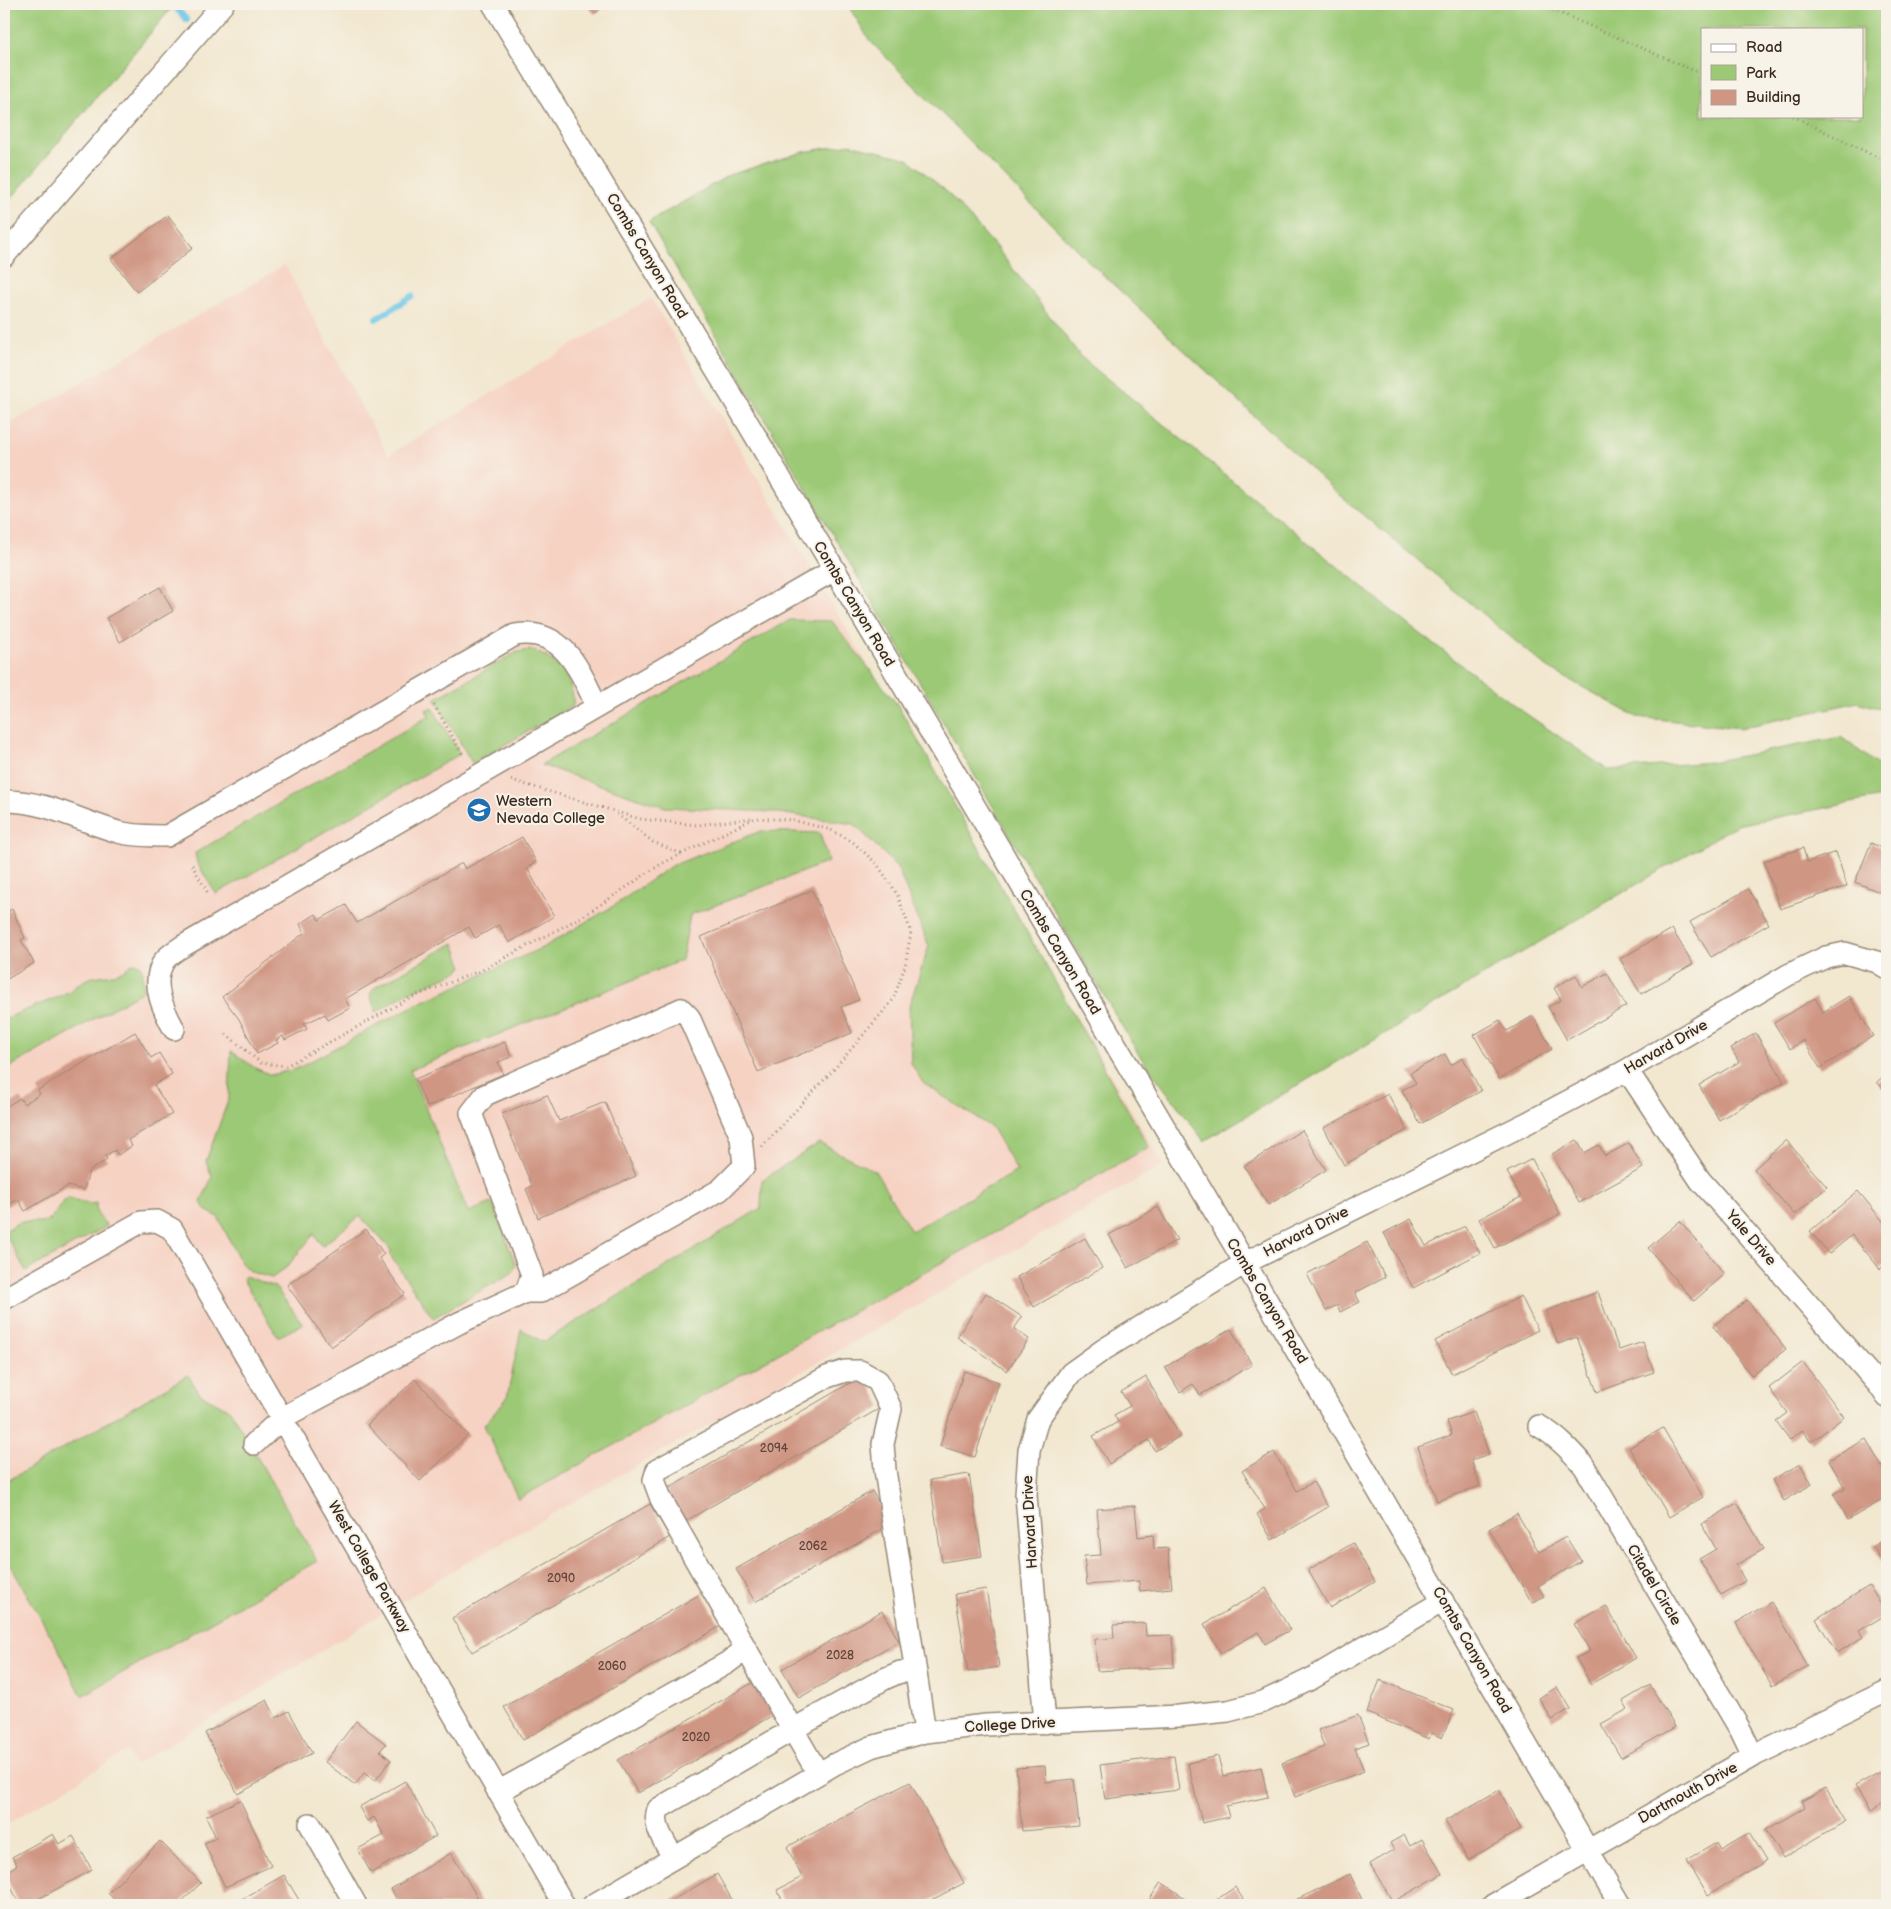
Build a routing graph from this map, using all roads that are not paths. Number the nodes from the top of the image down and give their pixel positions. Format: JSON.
{"nodes":[{"id":1,"x":222,"y":4,"type":"edge"},
{"id":2,"x":494,"y":4,"type":"edge"},
{"id":3,"x":4,"y":256,"type":"edge"},
{"id":4,"x":834,"y":570,"type":"junction"},
{"id":5,"x":597,"y":706,"type":"junction"},
{"id":6,"x":4,"y":802,"type":"edge"},
{"id":7,"x":1887,"y":968,"type":"edge"},
{"id":8,"x":174,"y":1029,"type":"dead end"},
{"id":9,"x":1628,"y":1070,"type":"junction"},
{"id":10,"x":1245,"y":1263,"type":"junction"},
{"id":11,"x":526,"y":1292,"type":"junction"},
{"id":12,"x":4,"y":1299,"type":"edge"},
{"id":13,"x":1887,"y":1397,"type":"edge"},
{"id":14,"x":282,"y":1418,"type":"junction"},
{"id":15,"x":1539,"y":1426,"type":"dead end"},
{"id":16,"x":254,"y":1444,"type":"dead end"},
{"id":17,"x":1443,"y":1601,"type":"junction"},
{"id":18,"x":746,"y":1650,"type":"junction"},
{"id":19,"x":916,"y":1672,"type":"junction"},
{"id":20,"x":1887,"y":1691,"type":"edge"},
{"id":21,"x":1045,"y":1723,"type":"junction"},
{"id":22,"x":792,"y":1730,"type":"junction"},
{"id":23,"x":925,"y":1732,"type":"junction"},
{"id":24,"x":1753,"y":1756,"type":"junction"},
{"id":25,"x":818,"y":1773,"type":"junction"},
{"id":26,"x":498,"y":1792,"type":"junction"},
{"id":27,"x":310,"y":1824,"type":"dead end"},
{"id":28,"x":1588,"y":1849,"type":"junction"},
{"id":29,"x":673,"y":1857,"type":"junction"},
{"id":30,"x":356,"y":1905,"type":"edge"},
{"id":31,"x":564,"y":1905,"type":"edge"},
{"id":32,"x":593,"y":1905,"type":"edge"},
{"id":33,"x":1493,"y":1905,"type":"edge"},
{"id":34,"x":1620,"y":1905,"type":"edge"}],
"edges":[{"from":1,"to":3,"type":"street"},
{"from":2,"to":4,"type":"street","name":"Combs Canyon Road"},
{"from":4,"to":5,"type":"street"},
{"from":4,"to":10,"type":"street","name":"Combs Canyon Road"},
{"from":5,"to":6,"type":"street"},
{"from":5,"to":8,"type":"street"},
{"from":7,"to":9,"type":"street","name":"Harvard Drive"},
{"from":9,"to":10,"type":"street","name":"Harvard Drive"},
{"from":9,"to":13,"type":"street","name":"Yale Drive"},
{"from":10,"to":17,"type":"street","name":"Combs Canyon Road"},
{"from":10,"to":21,"type":"street","name":"Harvard Drive"},
{"from":11,"to":11,"type":"street"},
{"from":11,"to":14,"type":"street"},
{"from":12,"to":14,"type":"street","name":"West College Parkway"},
{"from":14,"to":16,"type":"street"},
{"from":14,"to":26,"type":"street","name":"West College Parkway"},
{"from":15,"to":24,"type":"street","name":"Citadel Circle"},
{"from":17,"to":21,"type":"street","name":"College Drive"},
{"from":17,"to":28,"type":"street","name":"Combs Canyon Road"},
{"from":18,"to":19,"type":"street"},
{"from":18,"to":22,"type":"street"},
{"from":18,"to":26,"type":"street"},
{"from":19,"to":22,"type":"street"},
{"from":19,"to":23,"type":"street"},
{"from":20,"to":24,"type":"street","name":"Dartmouth Drive"},
{"from":21,"to":23,"type":"street","name":"College Drive"},
{"from":22,"to":25,"type":"street"},
{"from":22,"to":29,"type":"street"},
{"from":23,"to":25,"type":"street","name":"College Drive"},
{"from":24,"to":28,"type":"street","name":"Dartmouth Drive"},
{"from":25,"to":29,"type":"street","name":"College Drive"},
{"from":26,"to":31,"type":"street","name":"West College Parkway"},
{"from":27,"to":30,"type":"street"},
{"from":28,"to":33,"type":"street","name":"Dartmouth Drive"},
{"from":28,"to":34,"type":"street","name":"Combs Canyon Road"},
{"from":29,"to":32,"type":"street","name":"College Drive"}]}
